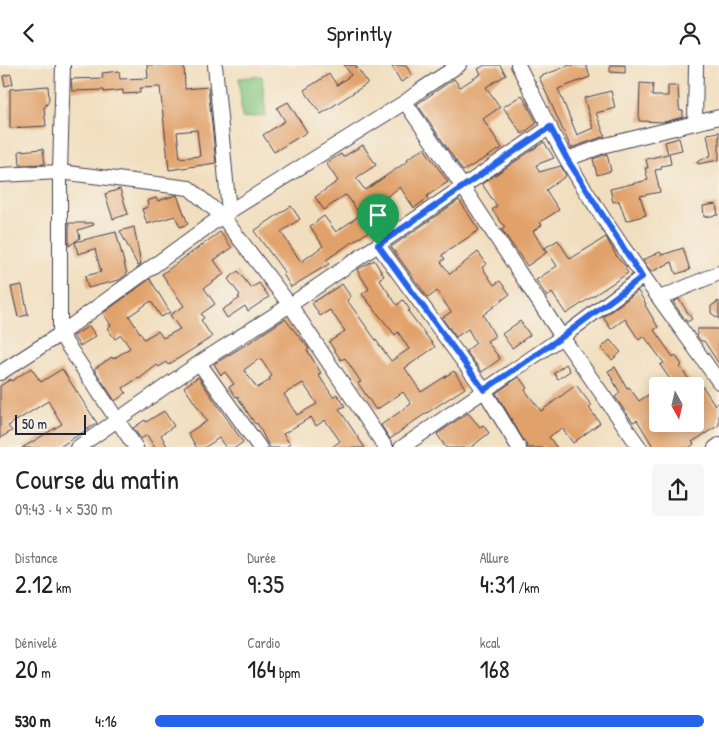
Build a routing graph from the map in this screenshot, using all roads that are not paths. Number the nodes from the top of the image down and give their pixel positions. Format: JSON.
{"nodes":[{"id":1,"x":63,"y":65,"type":"edge"},
{"id":2,"x":215,"y":65,"type":"edge"},
{"id":3,"x":459,"y":65,"type":"edge"},
{"id":4,"x":518,"y":65,"type":"edge"},
{"id":5,"x":696,"y":65,"type":"edge"},
{"id":6,"x":405,"y":102,"type":"junction"},
{"id":7,"x":719,"y":117,"type":"edge"},
{"id":8,"x":695,"y":123,"type":"junction"},
{"id":9,"x":550,"y":127,"type":"junction"},
{"id":10,"x":567,"y":159,"type":"junction"},
{"id":11,"x":60,"y":172,"type":"junction"},
{"id":12,"x":0,"y":175,"type":"edge"},
{"id":13,"x":464,"y":187,"type":"junction"},
{"id":14,"x":225,"y":214,"type":"junction"},
{"id":15,"x":378,"y":245,"type":"junction"},
{"id":16,"x":719,"y":273,"type":"edge"},
{"id":17,"x":642,"y":277,"type":"junction"},
{"id":18,"x":660,"y":298,"type":"junction"},
{"id":19,"x":290,"y":305,"type":"junction"},
{"id":20,"x":60,"y":334,"type":"junction"},
{"id":21,"x":562,"y":337,"type":"junction"},
{"id":22,"x":199,"y":363,"type":"junction"},
{"id":23,"x":0,"y":373,"type":"edge"},
{"id":24,"x":719,"y":382,"type":"edge"},
{"id":25,"x":484,"y":390,"type":"junction"},
{"id":26,"x":117,"y":420,"type":"junction"},
{"id":27,"x":719,"y":445,"type":"edge"},
{"id":28,"x":77,"y":447,"type":"edge"},
{"id":29,"x":136,"y":447,"type":"edge"},
{"id":30,"x":260,"y":447,"type":"edge"},
{"id":31,"x":386,"y":447,"type":"edge"},
{"id":32,"x":401,"y":447,"type":"edge"},
{"id":33,"x":519,"y":447,"type":"edge"},
{"id":34,"x":640,"y":447,"type":"edge"},
{"id":35,"x":715,"y":447,"type":"edge"}],
"edges":[{"from":1,"to":11,"type":"street"},
{"from":2,"to":14,"type":"street"},
{"from":3,"to":6,"type":"street"},
{"from":4,"to":9,"type":"street"},
{"from":5,"to":8,"type":"street"},
{"from":6,"to":13,"type":"street"},
{"from":6,"to":14,"type":"street"},
{"from":7,"to":8,"type":"street"},
{"from":8,"to":10,"type":"street"},
{"from":9,"to":10,"type":"street"},
{"from":9,"to":13,"type":"street"},
{"from":10,"to":17,"type":"street"},
{"from":11,"to":12,"type":"street"},
{"from":11,"to":14,"type":"street"},
{"from":11,"to":20,"type":"street"},
{"from":13,"to":15,"type":"street"},
{"from":13,"to":21,"type":"street"},
{"from":14,"to":19,"type":"street"},
{"from":14,"to":20,"type":"street"},
{"from":15,"to":19,"type":"street"},
{"from":15,"to":25,"type":"street"},
{"from":16,"to":18,"type":"street"},
{"from":17,"to":18,"type":"street"},
{"from":17,"to":21,"type":"street"},
{"from":18,"to":24,"type":"street"},
{"from":19,"to":22,"type":"street"},
{"from":19,"to":31,"type":"street"},
{"from":20,"to":23,"type":"street"},
{"from":20,"to":26,"type":"street"},
{"from":21,"to":25,"type":"street"},
{"from":21,"to":34,"type":"street"},
{"from":22,"to":26,"type":"street"},
{"from":22,"to":30,"type":"street"},
{"from":25,"to":32,"type":"street"},
{"from":25,"to":33,"type":"street"},
{"from":26,"to":28,"type":"street"},
{"from":26,"to":29,"type":"street"},
{"from":27,"to":35,"type":"street"}]}
